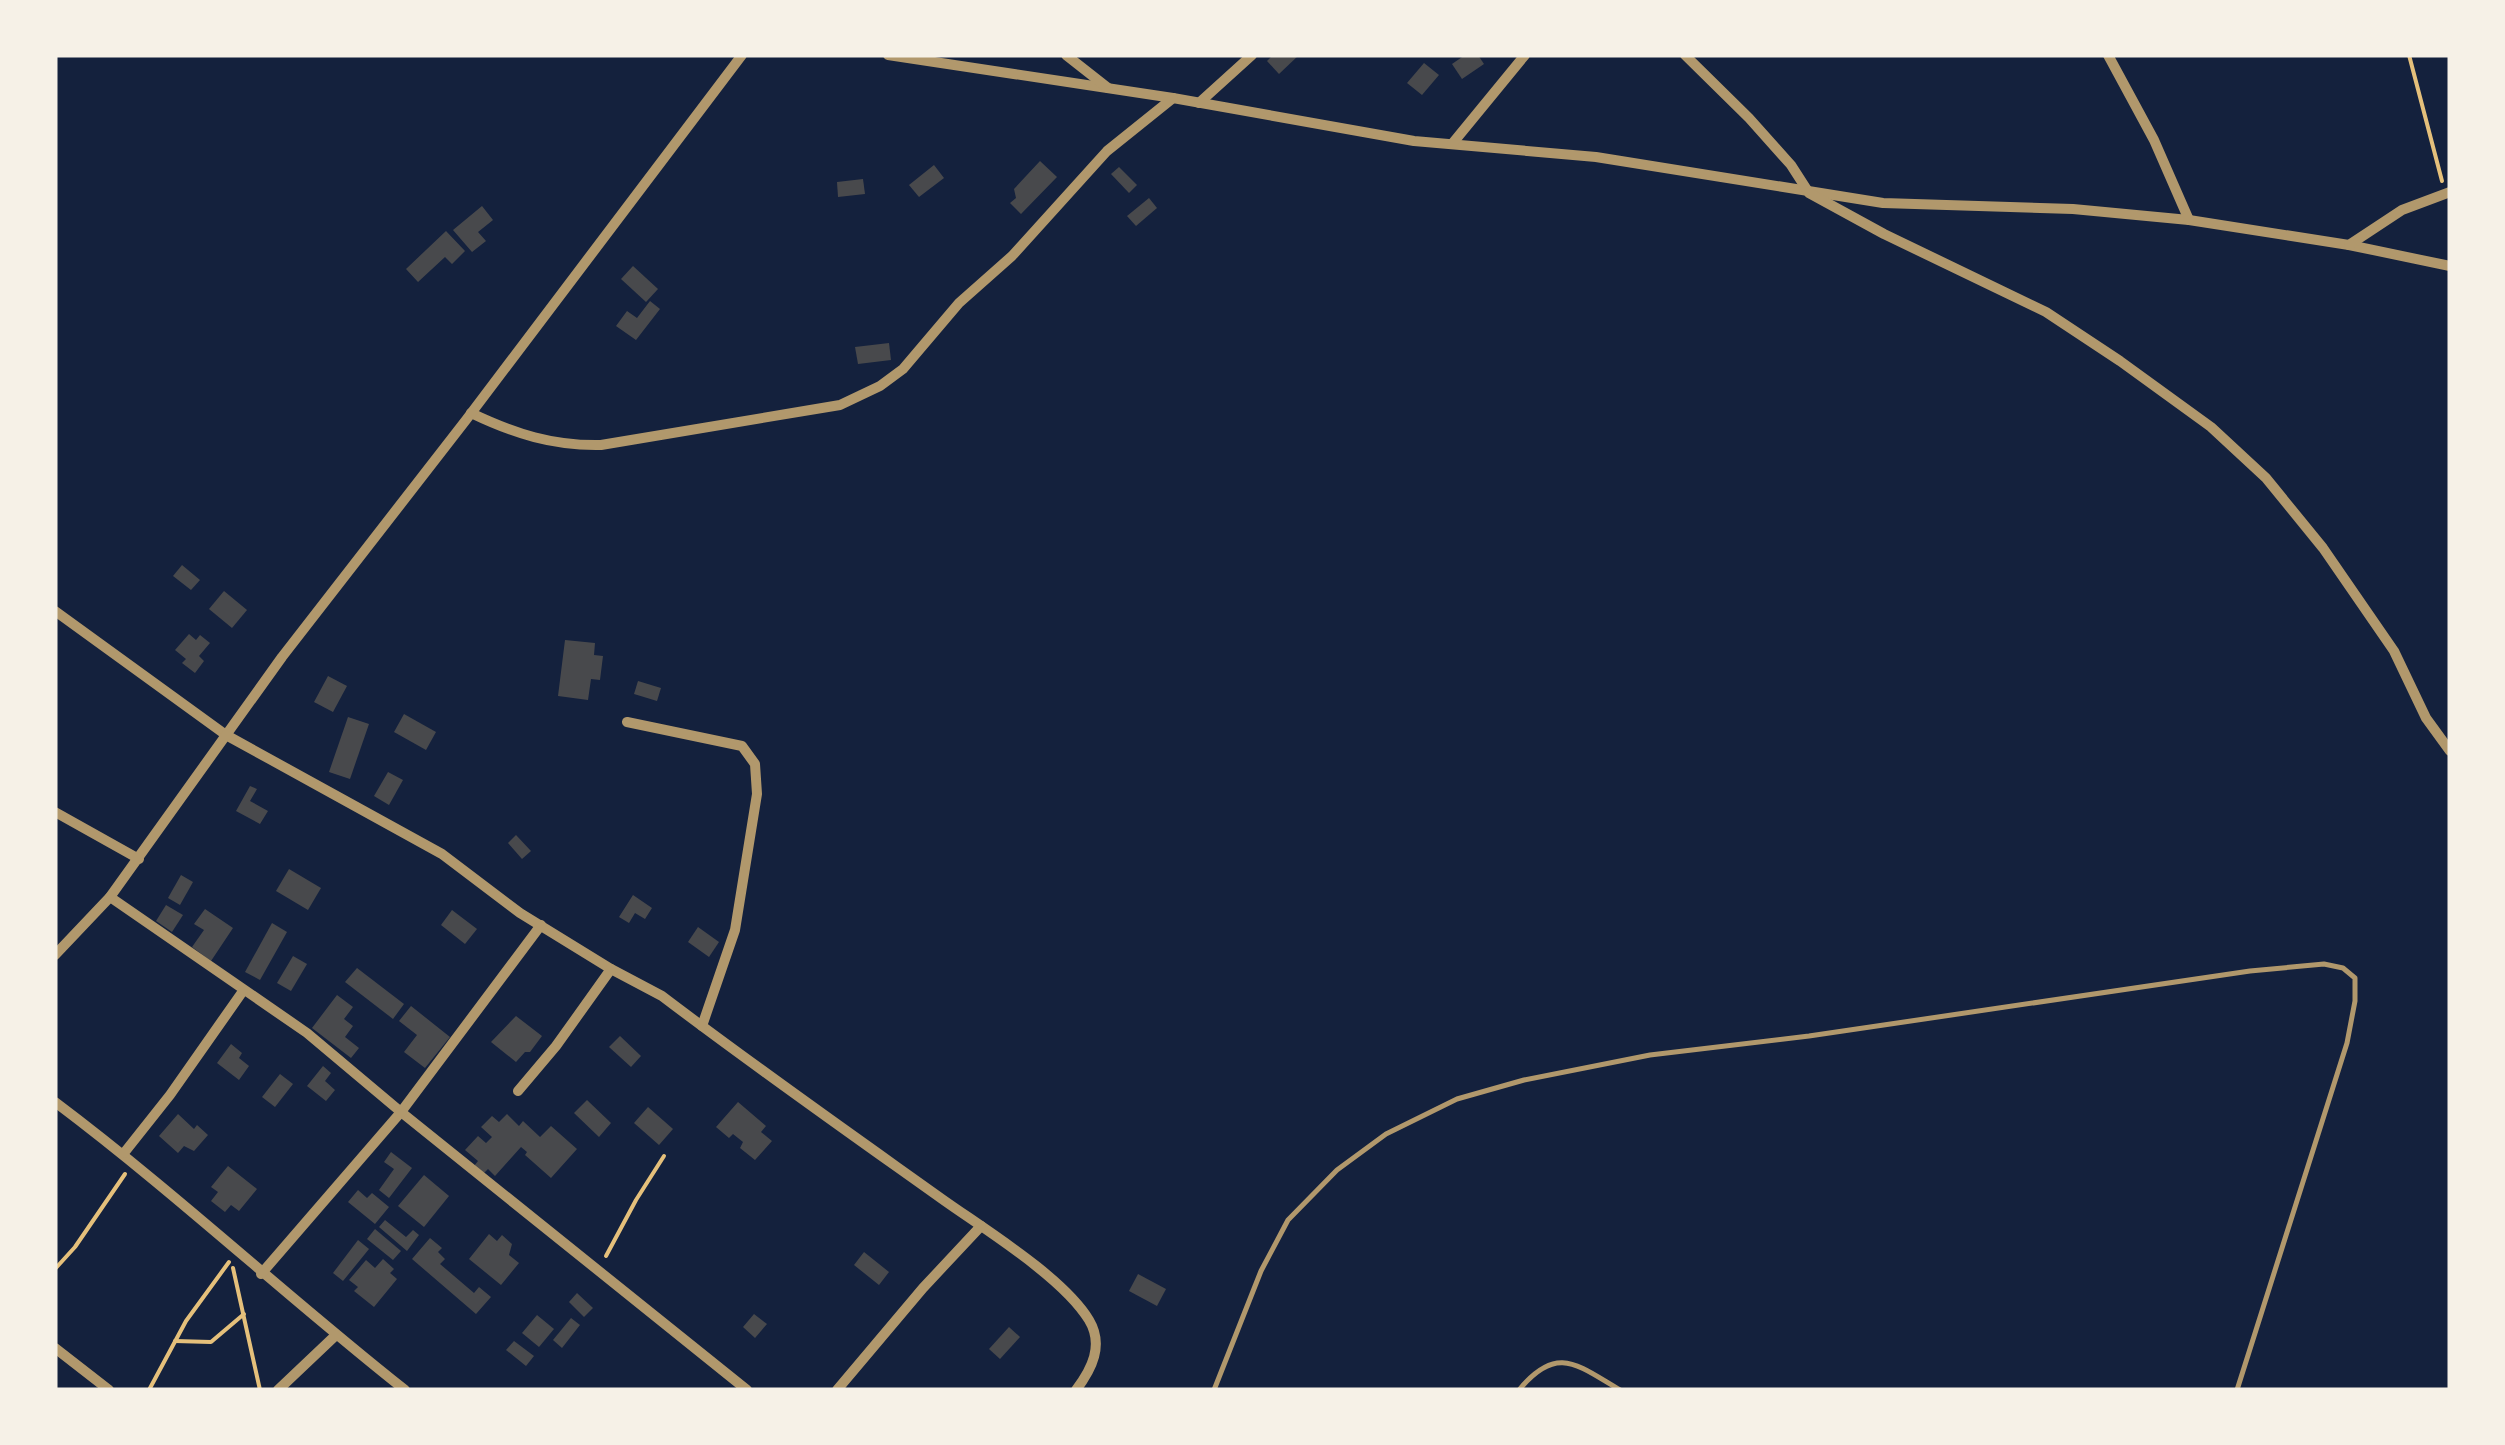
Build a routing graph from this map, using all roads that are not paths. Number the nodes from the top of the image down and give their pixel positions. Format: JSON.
{"nodes":[{"id":1,"x":742,"y":55,"type":"edge"},
{"id":2,"x":888,"y":55,"type":"edge"},
{"id":3,"x":1066,"y":55,"type":"edge"},
{"id":4,"x":1252,"y":55,"type":"edge"},
{"id":5,"x":1524,"y":55,"type":"edge"},
{"id":6,"x":1685,"y":55,"type":"edge"},
{"id":7,"x":2108,"y":55,"type":"edge"},
{"id":8,"x":1109,"y":88,"type":"junction"},
{"id":9,"x":1173,"y":98,"type":"junction"},
{"id":10,"x":1199,"y":103,"type":"junction"},
{"id":11,"x":1452,"y":144,"type":"junction"},
{"id":12,"x":1809,"y":192,"type":"junction"},
{"id":13,"x":2448,"y":193,"type":"edge"},
{"id":14,"x":2190,"y":220,"type":"junction"},
{"id":15,"x":2349,"y":245,"type":"junction"},
{"id":16,"x":2450,"y":266,"type":"edge"},
{"id":17,"x":472,"y":413,"type":"junction"},
{"id":18,"x":55,"y":611,"type":"edge"},
{"id":19,"x":627,"y":722,"type":"dead end"},
{"id":20,"x":226,"y":736,"type":"junction"},
{"id":21,"x":2450,"y":751,"type":"edge"},
{"id":22,"x":55,"y":812,"type":"edge"},
{"id":23,"x":139,"y":859,"type":"junction"},
{"id":24,"x":110,"y":897,"type":"junction"},
{"id":25,"x":541,"y":925,"type":"junction"},
{"id":26,"x":55,"y":955,"type":"edge"},
{"id":27,"x":612,"y":970,"type":"junction"},
{"id":28,"x":243,"y":992,"type":"junction"},
{"id":29,"x":702,"y":1026,"type":"junction"},
{"id":30,"x":518,"y":1091,"type":"dead end"},
{"id":31,"x":55,"y":1102,"type":"edge"},
{"id":32,"x":401,"y":1112,"type":"junction"},
{"id":33,"x":128,"y":1157,"type":"junction"},
{"id":34,"x":981,"y":1226,"type":"junction"},
{"id":35,"x":261,"y":1274,"type":"junction"},
{"id":36,"x":336,"y":1335,"type":"junction"},
{"id":37,"x":55,"y":1348,"type":"edge"},
{"id":38,"x":109,"y":1390,"type":"edge"},
{"id":39,"x":278,"y":1390,"type":"edge"},
{"id":40,"x":405,"y":1390,"type":"edge"},
{"id":41,"x":747,"y":1390,"type":"edge"},
{"id":42,"x":837,"y":1390,"type":"edge"},
{"id":43,"x":1076,"y":1390,"type":"edge"},
{"id":44,"x":1214,"y":1390,"type":"edge"},
{"id":45,"x":1519,"y":1390,"type":"edge"},
{"id":46,"x":1620,"y":1390,"type":"edge"},
{"id":47,"x":2237,"y":1390,"type":"edge"}],
"edges":[{"from":1,"to":17,"type":"street"},
{"from":2,"to":8,"type":"street"},
{"from":3,"to":8,"type":"street"},
{"from":4,"to":10,"type":"street"},
{"from":5,"to":11,"type":"street"},
{"from":6,"to":12,"type":"street"},
{"from":7,"to":14,"type":"street"},
{"from":8,"to":9,"type":"street"},
{"from":9,"to":10,"type":"street"},
{"from":9,"to":17,"type":"street"},
{"from":10,"to":11,"type":"street"},
{"from":11,"to":12,"type":"street"},
{"from":12,"to":14,"type":"street"},
{"from":12,"to":21,"type":"street"},
{"from":13,"to":15,"type":"street"},
{"from":14,"to":15,"type":"street"},
{"from":15,"to":16,"type":"street"},
{"from":17,"to":20,"type":"street"},
{"from":18,"to":20,"type":"street"},
{"from":19,"to":29,"type":"street"},
{"from":20,"to":23,"type":"street"},
{"from":20,"to":25,"type":"street"},
{"from":22,"to":23,"type":"street"},
{"from":23,"to":24,"type":"street"},
{"from":24,"to":26,"type":"street"},
{"from":24,"to":28,"type":"street"},
{"from":25,"to":27,"type":"street"},
{"from":25,"to":32,"type":"street"},
{"from":27,"to":29,"type":"street"},
{"from":27,"to":30,"type":"street"},
{"from":28,"to":32,"type":"street"},
{"from":28,"to":33,"type":"street"},
{"from":29,"to":34,"type":"street"},
{"from":31,"to":33,"type":"street"},
{"from":32,"to":35,"type":"street"},
{"from":32,"to":41,"type":"street"},
{"from":33,"to":35,"type":"street"},
{"from":34,"to":42,"type":"street"},
{"from":34,"to":43,"type":"street"},
{"from":35,"to":36,"type":"street"},
{"from":36,"to":39,"type":"street"},
{"from":36,"to":40,"type":"street"},
{"from":37,"to":38,"type":"street"},
{"from":44,"to":47,"type":"lane"},
{"from":45,"to":46,"type":"lane"}]}
